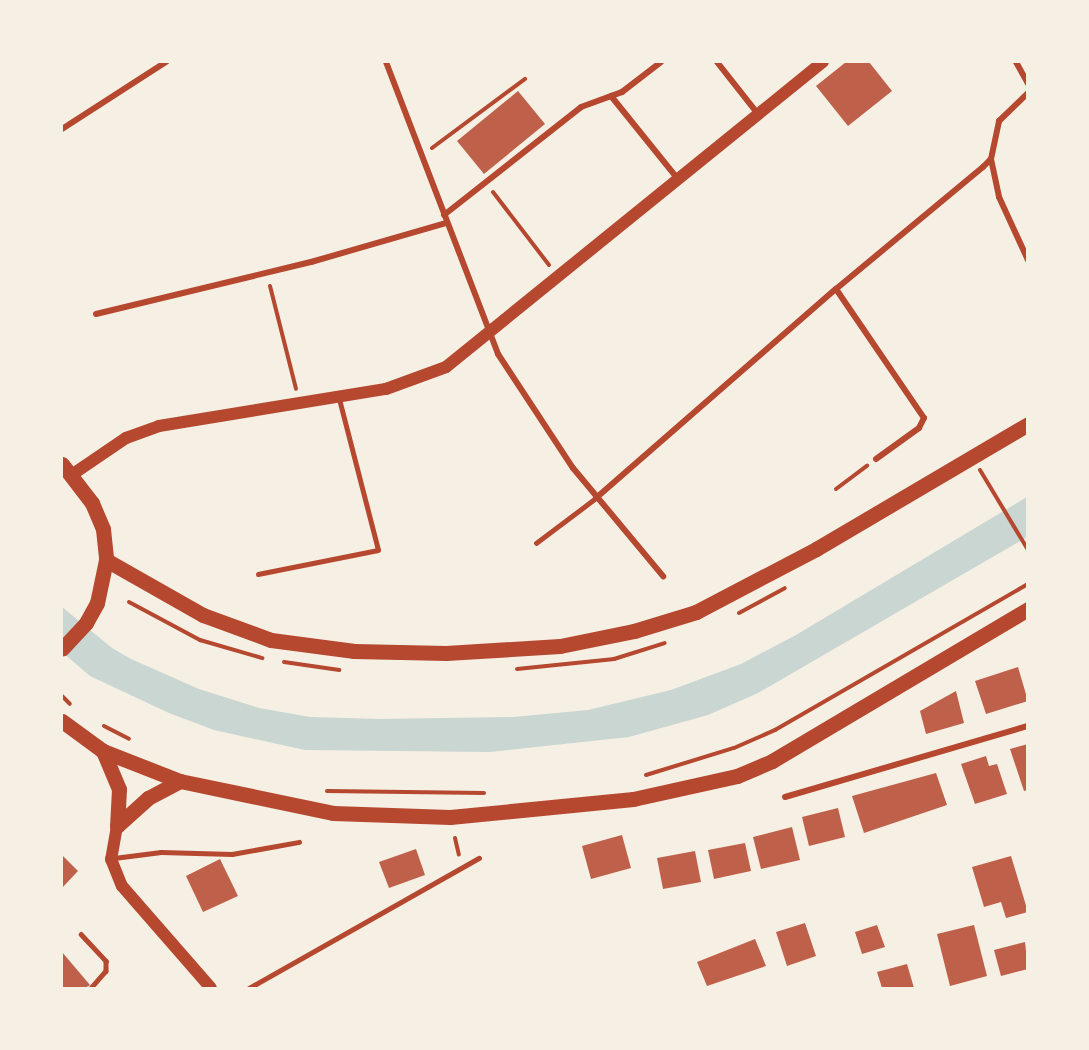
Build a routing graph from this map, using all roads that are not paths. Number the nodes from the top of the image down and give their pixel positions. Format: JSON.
{"nodes":[{"id":1,"x":166,"y":62,"type":"edge"},
{"id":2,"x":386,"y":62,"type":"edge"},
{"id":3,"x":661,"y":62,"type":"edge"},
{"id":4,"x":717,"y":62,"type":"edge"},
{"id":5,"x":823,"y":62,"type":"edge"},
{"id":6,"x":1016,"y":62,"type":"edge"},
{"id":7,"x":1028,"y":84,"type":"edge"},
{"id":8,"x":1028,"y":93,"type":"edge"},
{"id":9,"x":611,"y":96,"type":"junction"},
{"id":10,"x":758,"y":114,"type":"junction"},
{"id":11,"x":62,"y":129,"type":"edge"},
{"id":12,"x":991,"y":159,"type":"junction"},
{"id":13,"x":678,"y":179,"type":"junction"},
{"id":14,"x":444,"y":215,"type":"junction"},
{"id":15,"x":446,"y":223,"type":"junction"},
{"id":16,"x":1028,"y":260,"type":"edge"},
{"id":17,"x":836,"y":288,"type":"junction"},
{"id":18,"x":96,"y":314,"type":"dead end"},
{"id":19,"x":490,"y":335,"type":"junction"},
{"id":20,"x":339,"y":397,"type":"junction"},
{"id":21,"x":1028,"y":424,"type":"edge"},
{"id":22,"x":876,"y":459,"type":"road end"},
{"id":23,"x":67,"y":469,"type":"edge"},
{"id":24,"x":596,"y":498,"type":"junction"},
{"id":25,"x":536,"y":543,"type":"dead end"},
{"id":26,"x":106,"y":560,"type":"junction"},
{"id":27,"x":258,"y":574,"type":"dead end"},
{"id":28,"x":663,"y":576,"type":"dead end"},
{"id":29,"x":1028,"y":609,"type":"edge"},
{"id":30,"x":62,"y":650,"type":"edge"},
{"id":31,"x":62,"y":721,"type":"edge"},
{"id":32,"x":1028,"y":726,"type":"edge"},
{"id":33,"x":103,"y":751,"type":"junction"},
{"id":34,"x":180,"y":781,"type":"junction"},
{"id":35,"x":785,"y":797,"type":"dead end"},
{"id":36,"x":117,"y":826,"type":"junction"},
{"id":37,"x":298,"y":842,"type":"dead end"},
{"id":38,"x":479,"y":858,"type":"dead end"},
{"id":39,"x":111,"y":859,"type":"junction"},
{"id":40,"x":81,"y":934,"type":"dead end"},
{"id":41,"x":91,"y":988,"type":"edge"},
{"id":42,"x":211,"y":988,"type":"edge"},
{"id":43,"x":249,"y":988,"type":"edge"}],
"edges":[{"from":1,"to":11,"type":"street"},
{"from":2,"to":14,"type":"street"},
{"from":3,"to":9,"type":"street"},
{"from":4,"to":10,"type":"street"},
{"from":5,"to":10,"type":"main road"},
{"from":6,"to":7,"type":"street"},
{"from":8,"to":12,"type":"street"},
{"from":9,"to":13,"type":"street"},
{"from":9,"to":14,"type":"street"},
{"from":10,"to":13,"type":"main road"},
{"from":12,"to":16,"type":"street"},
{"from":12,"to":17,"type":"street"},
{"from":13,"to":19,"type":"main road"},
{"from":14,"to":15,"type":"street"},
{"from":15,"to":18,"type":"street"},
{"from":15,"to":19,"type":"street"},
{"from":17,"to":22,"type":"street"},
{"from":17,"to":24,"type":"street"},
{"from":19,"to":20,"type":"main road"},
{"from":19,"to":24,"type":"street"},
{"from":20,"to":23,"type":"main road"},
{"from":20,"to":27,"type":"lane"},
{"from":21,"to":26,"type":"main road"},
{"from":23,"to":26,"type":"main road"},
{"from":24,"to":25,"type":"lane"},
{"from":24,"to":28,"type":"street"},
{"from":26,"to":30,"type":"main road"},
{"from":29,"to":34,"type":"main road"},
{"from":31,"to":33,"type":"main road"},
{"from":32,"to":35,"type":"street"},
{"from":33,"to":34,"type":"main road"},
{"from":33,"to":36,"type":"main road"},
{"from":34,"to":36,"type":"main road"},
{"from":36,"to":39,"type":"main road"},
{"from":37,"to":39,"type":"lane"},
{"from":38,"to":43,"type":"lane"},
{"from":39,"to":42,"type":"main road"},
{"from":40,"to":41,"type":"lane"}]}
